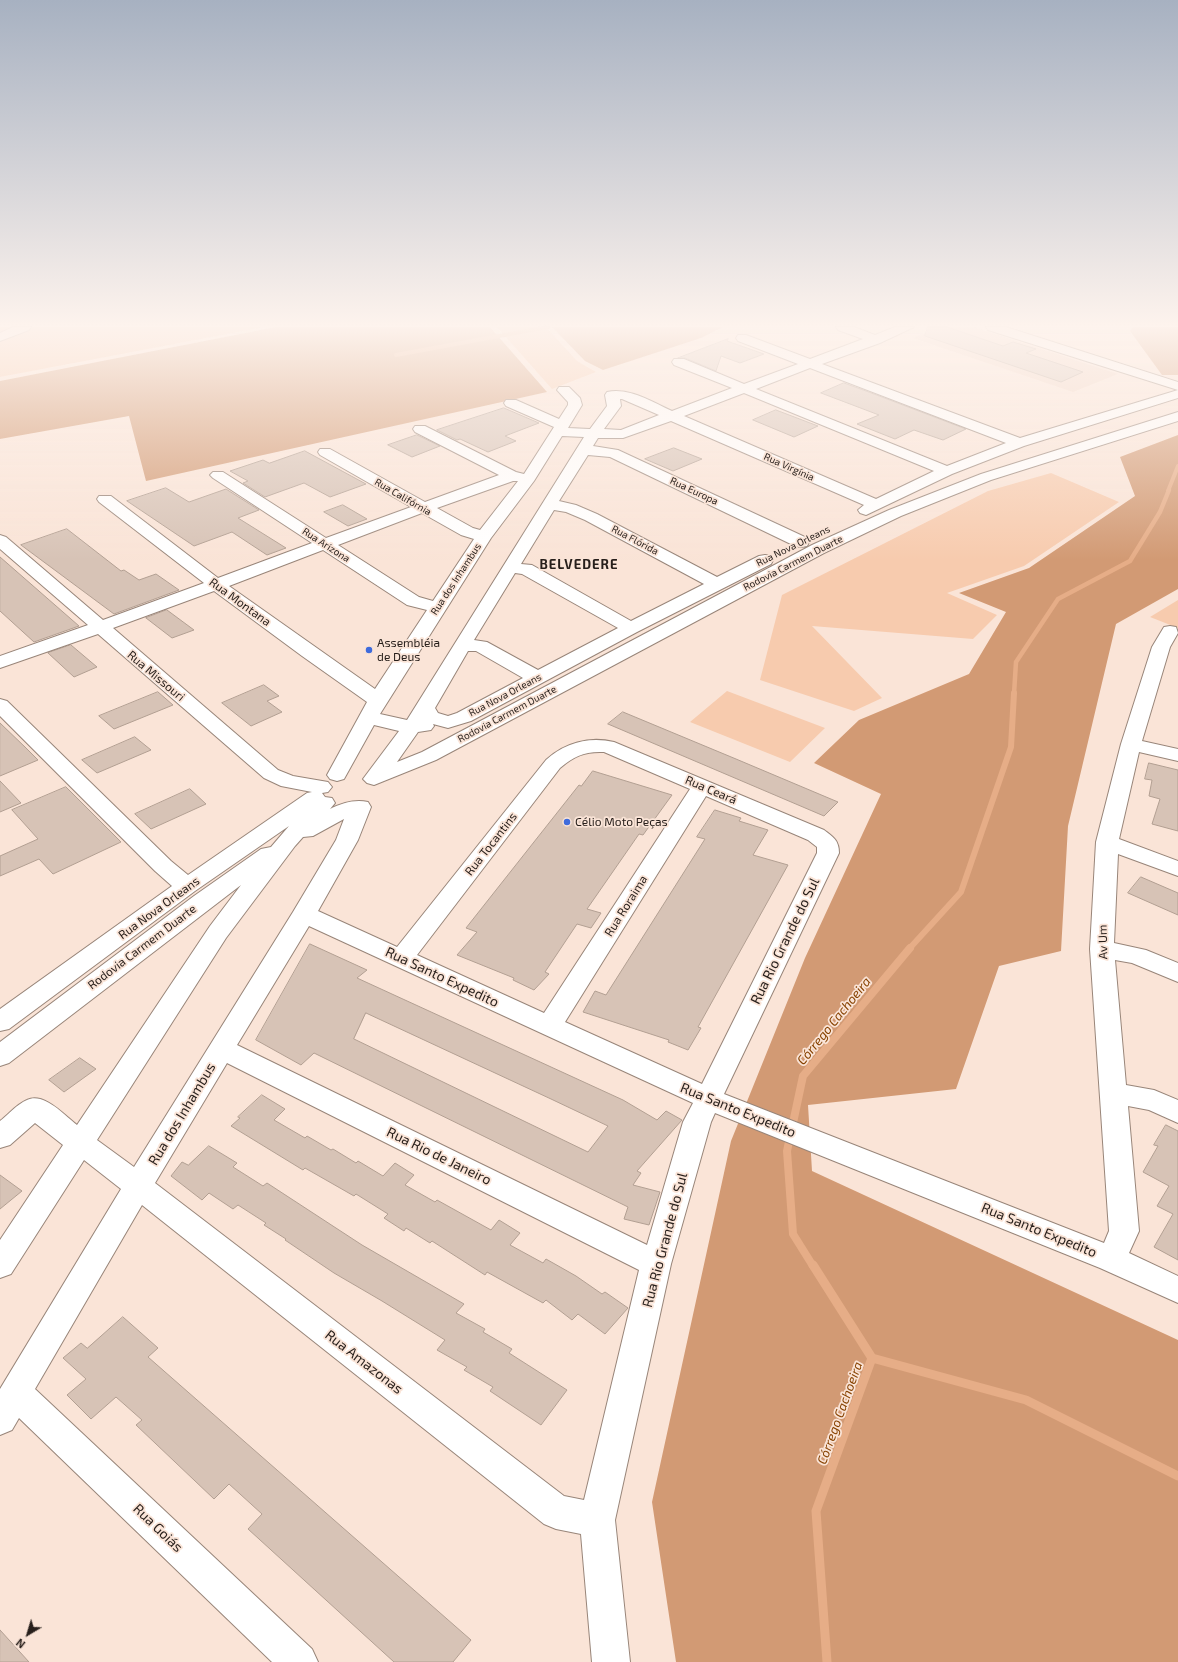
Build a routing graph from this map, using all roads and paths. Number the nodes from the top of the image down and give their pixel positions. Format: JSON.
{"nodes":[{"id":1,"x":511,"y":405,"type":"edge"},
{"id":2,"x":575,"y":405,"type":"edge"},
{"id":3,"x":614,"y":405,"type":"edge"},
{"id":4,"x":648,"y":405,"type":"edge"},
{"id":5,"x":705,"y":405,"type":"edge"},
{"id":6,"x":781,"y":405,"type":"edge"},
{"id":7,"x":915,"y":405,"type":"edge"},
{"id":8,"x":1144,"y":405,"type":"edge"},
{"id":9,"x":674,"y":416,"type":"junction"},
{"id":10,"x":1178,"y":416,"type":"edge"},
{"id":11,"x":559,"y":428,"type":"junction"},
{"id":12,"x":420,"y":429,"type":"dead end"},
{"id":13,"x":594,"y":433,"type":"junction"},
{"id":14,"x":1018,"y":444,"type":"junction"},
{"id":15,"x":585,"y":450,"type":"junction"},
{"id":16,"x":325,"y":452,"type":"dead end"},
{"id":17,"x":947,"y":471,"type":"junction"},
{"id":18,"x":218,"y":475,"type":"dead end"},
{"id":19,"x":520,"y":477,"type":"junction"},
{"id":20,"x":104,"y":499,"type":"dead end"},
{"id":21,"x":550,"y":504,"type":"junction"},
{"id":22,"x":877,"y":505,"type":"junction"},
{"id":23,"x":422,"y":508,"type":"junction"},
{"id":24,"x":484,"y":536,"type":"junction"},
{"id":25,"x":2,"y":541,"type":"edge"},
{"id":26,"x":802,"y":542,"type":"junction"},
{"id":27,"x":325,"y":544,"type":"junction"},
{"id":28,"x":511,"y":568,"type":"junction"},
{"id":29,"x":718,"y":584,"type":"junction"},
{"id":30,"x":216,"y":585,"type":"junction"},
{"id":31,"x":438,"y":607,"type":"junction"},
{"id":32,"x":100,"y":628,"type":"junction"},
{"id":33,"x":631,"y":628,"type":"junction"},
{"id":34,"x":1170,"y":643,"type":"edge"},
{"id":35,"x":462,"y":645,"type":"junction"},
{"id":36,"x":0,"y":662,"type":"edge"},
{"id":37,"x":538,"y":678,"type":"junction"},
{"id":38,"x":378,"y":700,"type":"junction"},
{"id":39,"x":0,"y":705,"type":"edge"},
{"id":40,"x":425,"y":708,"type":"junction"},
{"id":41,"x":368,"y":718,"type":"junction"},
{"id":42,"x":448,"y":722,"type":"junction"},
{"id":43,"x":412,"y":727,"type":"junction"},
{"id":44,"x":1131,"y":744,"type":"junction"},
{"id":45,"x":591,"y":745,"type":"joint"},
{"id":46,"x":1178,"y":755,"type":"edge"},
{"id":47,"x":702,"y":786,"type":"junction"},
{"id":48,"x":325,"y":790,"type":"junction"},
{"id":49,"x":365,"y":797,"type":"junction"},
{"id":50,"x":287,"y":841,"type":"junction"},
{"id":51,"x":1107,"y":842,"type":"junction"},
{"id":52,"x":828,"y":844,"type":"joint"},
{"id":53,"x":1178,"y":869,"type":"edge"},
{"id":54,"x":188,"y":886,"type":"junction"},
{"id":55,"x":304,"y":914,"type":"junction"},
{"id":56,"x":1102,"y":949,"type":"junction"},
{"id":57,"x":402,"y":957,"type":"junction"},
{"id":58,"x":1178,"y":973,"type":"edge"},
{"id":59,"x":0,"y":1022,"type":"edge"},
{"id":60,"x":549,"y":1026,"type":"junction"},
{"id":61,"x":221,"y":1049,"type":"junction"},
{"id":62,"x":0,"y":1056,"type":"edge"},
{"id":63,"x":1114,"y":1093,"type":"junction"},
{"id":64,"x":707,"y":1098,"type":"junction"},
{"id":65,"x":1178,"y":1112,"type":"edge"},
{"id":66,"x":0,"y":1137,"type":"edge"},
{"id":67,"x":81,"y":1143,"type":"junction"},
{"id":68,"x":138,"y":1186,"type":"junction"},
{"id":69,"x":1111,"y":1259,"type":"junction"},
{"id":70,"x":656,"y":1264,"type":"junction"},
{"id":71,"x":0,"y":1265,"type":"edge"},
{"id":72,"x":1178,"y":1290,"type":"edge"},
{"id":73,"x":8,"y":1406,"type":"edge"},
{"id":74,"x":598,"y":1520,"type":"junction"},
{"id":75,"x":299,"y":1662,"type":"edge"},
{"id":76,"x":611,"y":1662,"type":"edge"}],
"edges":[{"from":1,"to":11,"type":"street"},
{"from":2,"to":11,"type":"street","name":"Rua dos Inhambus"},
{"from":3,"to":13,"type":"street","name":"Rua dos Inhambus"},
{"from":4,"to":9,"type":"street","name":"Rua Virgínia"},
{"from":5,"to":9,"type":"street"},
{"from":6,"to":17,"type":"street"},
{"from":7,"to":14,"type":"street"},
{"from":8,"to":14,"type":"street","name":"Rua Nova Orleans"},
{"from":9,"to":13,"type":"street"},
{"from":9,"to":22,"type":"street","name":"Rua Virgínia"},
{"from":10,"to":49,"type":"street","name":"Rodovia Carmem Duarte"},
{"from":11,"to":13,"type":"street"},
{"from":11,"to":19,"type":"street","name":"Rua dos Inhambus"},
{"from":12,"to":19,"type":"street"},
{"from":13,"to":15,"type":"street","name":"Rua dos Inhambus"},
{"from":14,"to":17,"type":"street","name":"Rua Nova Orleans"},
{"from":15,"to":21,"type":"street","name":"Rua dos Inhambus"},
{"from":15,"to":26,"type":"street","name":"Rua Europa"},
{"from":16,"to":23,"type":"street","name":"Rua Califórnia"},
{"from":17,"to":22,"type":"street","name":"Rua Nova Orleans"},
{"from":18,"to":27,"type":"street","name":"Rua Arizona"},
{"from":19,"to":23,"type":"street"},
{"from":19,"to":24,"type":"street","name":"Rua dos Inhambus"},
{"from":20,"to":30,"type":"street","name":"Rua Montana"},
{"from":21,"to":28,"type":"street","name":"Rua dos Inhambus"},
{"from":21,"to":29,"type":"street","name":"Rua Flórida"},
{"from":22,"to":26,"type":"street","name":"Rua Nova Orleans"},
{"from":23,"to":24,"type":"street","name":"Rua Califórnia"},
{"from":23,"to":27,"type":"street"},
{"from":24,"to":31,"type":"street","name":"Rua dos Inhambus"},
{"from":25,"to":32,"type":"street","name":"Rua Missouri"},
{"from":26,"to":29,"type":"street","name":"Rua Nova Orleans"},
{"from":27,"to":30,"type":"street"},
{"from":27,"to":31,"type":"street","name":"Rua Arizona"},
{"from":28,"to":33,"type":"street"},
{"from":28,"to":35,"type":"street","name":"Rua dos Inhambus"},
{"from":29,"to":33,"type":"street","name":"Rua Nova Orleans"},
{"from":30,"to":32,"type":"street"},
{"from":30,"to":38,"type":"street","name":"Rua Montana"},
{"from":31,"to":38,"type":"street","name":"Rua dos Inhambus"},
{"from":32,"to":36,"type":"street"},
{"from":32,"to":48,"type":"street","name":"Rua Missouri"},
{"from":33,"to":37,"type":"street","name":"Rua Nova Orleans"},
{"from":34,"to":44,"type":"street","name":"Av Um"},
{"from":35,"to":37,"type":"street"},
{"from":35,"to":40,"type":"street","name":"Rua dos Inhambus"},
{"from":37,"to":42,"type":"street","name":"Rua Nova Orleans"},
{"from":38,"to":41,"type":"street","name":"Rua dos Inhambus"},
{"from":39,"to":54,"type":"street"},
{"from":40,"to":42,"type":"street"},
{"from":40,"to":43,"type":"street","name":"Rua dos Inhambus"},
{"from":41,"to":43,"type":"street","name":"Rua Nova Orleans"},
{"from":41,"to":48,"type":"street","name":"Rua dos Inhambus"},
{"from":42,"to":43,"type":"street","name":"Rua Nova Orleans"},
{"from":43,"to":49,"type":"street","name":"Rua dos Inhambus"},
{"from":44,"to":46,"type":"street"},
{"from":44,"to":51,"type":"street","name":"Av Um"},
{"from":45,"to":47,"type":"street","name":"Rua Ceará"},
{"from":45,"to":57,"type":"street","name":"Rua Tocantins"},
{"from":47,"to":52,"type":"street","name":"Rua Ceará"},
{"from":47,"to":60,"type":"street","name":"Rua Roraima"},
{"from":48,"to":49,"type":"street"},
{"from":48,"to":49,"type":"street"},
{"from":48,"to":50,"type":"street","name":"Rodovia Carmem Duarte"},
{"from":48,"to":54,"type":"street","name":"Rua Nova Orleans"},
{"from":49,"to":50,"type":"street","name":"Rodovia Carmem Duarte"},
{"from":49,"to":55,"type":"street","name":"Rua dos Inhambus"},
{"from":50,"to":62,"type":"street","name":"Rodovia Carmem Duarte"},
{"from":50,"to":67,"type":"street"},
{"from":51,"to":53,"type":"street"},
{"from":51,"to":56,"type":"street","name":"Av Um"},
{"from":52,"to":64,"type":"street","name":"Rua Rio Grande do Sul"},
{"from":54,"to":59,"type":"street","name":"Rua Nova Orleans"},
{"from":55,"to":57,"type":"street","name":"Rua Santo Expedito"},
{"from":55,"to":61,"type":"street","name":"Rua dos Inhambus"},
{"from":56,"to":58,"type":"street"},
{"from":56,"to":63,"type":"street","name":"Av Um"},
{"from":57,"to":60,"type":"street","name":"Rua Santo Expedito"},
{"from":60,"to":64,"type":"street","name":"Rua Santo Expedito"},
{"from":61,"to":68,"type":"street","name":"Rua dos Inhambus"},
{"from":61,"to":70,"type":"street","name":"Rua Rio de Janeiro"},
{"from":63,"to":65,"type":"street"},
{"from":63,"to":69,"type":"street","name":"Av Um"},
{"from":64,"to":69,"type":"street","name":"Rua Santo Expedito"},
{"from":64,"to":70,"type":"street","name":"Rua Rio Grande do Sul"},
{"from":66,"to":67,"type":"street","name":"Rua Amazonas"},
{"from":67,"to":68,"type":"street","name":"Rua Amazonas"},
{"from":67,"to":71,"type":"street"},
{"from":68,"to":73,"type":"street","name":"Rua dos Inhambus"},
{"from":68,"to":74,"type":"street","name":"Rua Amazonas"},
{"from":69,"to":72,"type":"street","name":"Rua Santo Expedito"},
{"from":70,"to":74,"type":"street","name":"Rua Rio Grande do Sul"},
{"from":73,"to":75,"type":"street","name":"Rua Goiás"},
{"from":74,"to":76,"type":"street","name":"Rua Rio Grande do Sul"}]}
